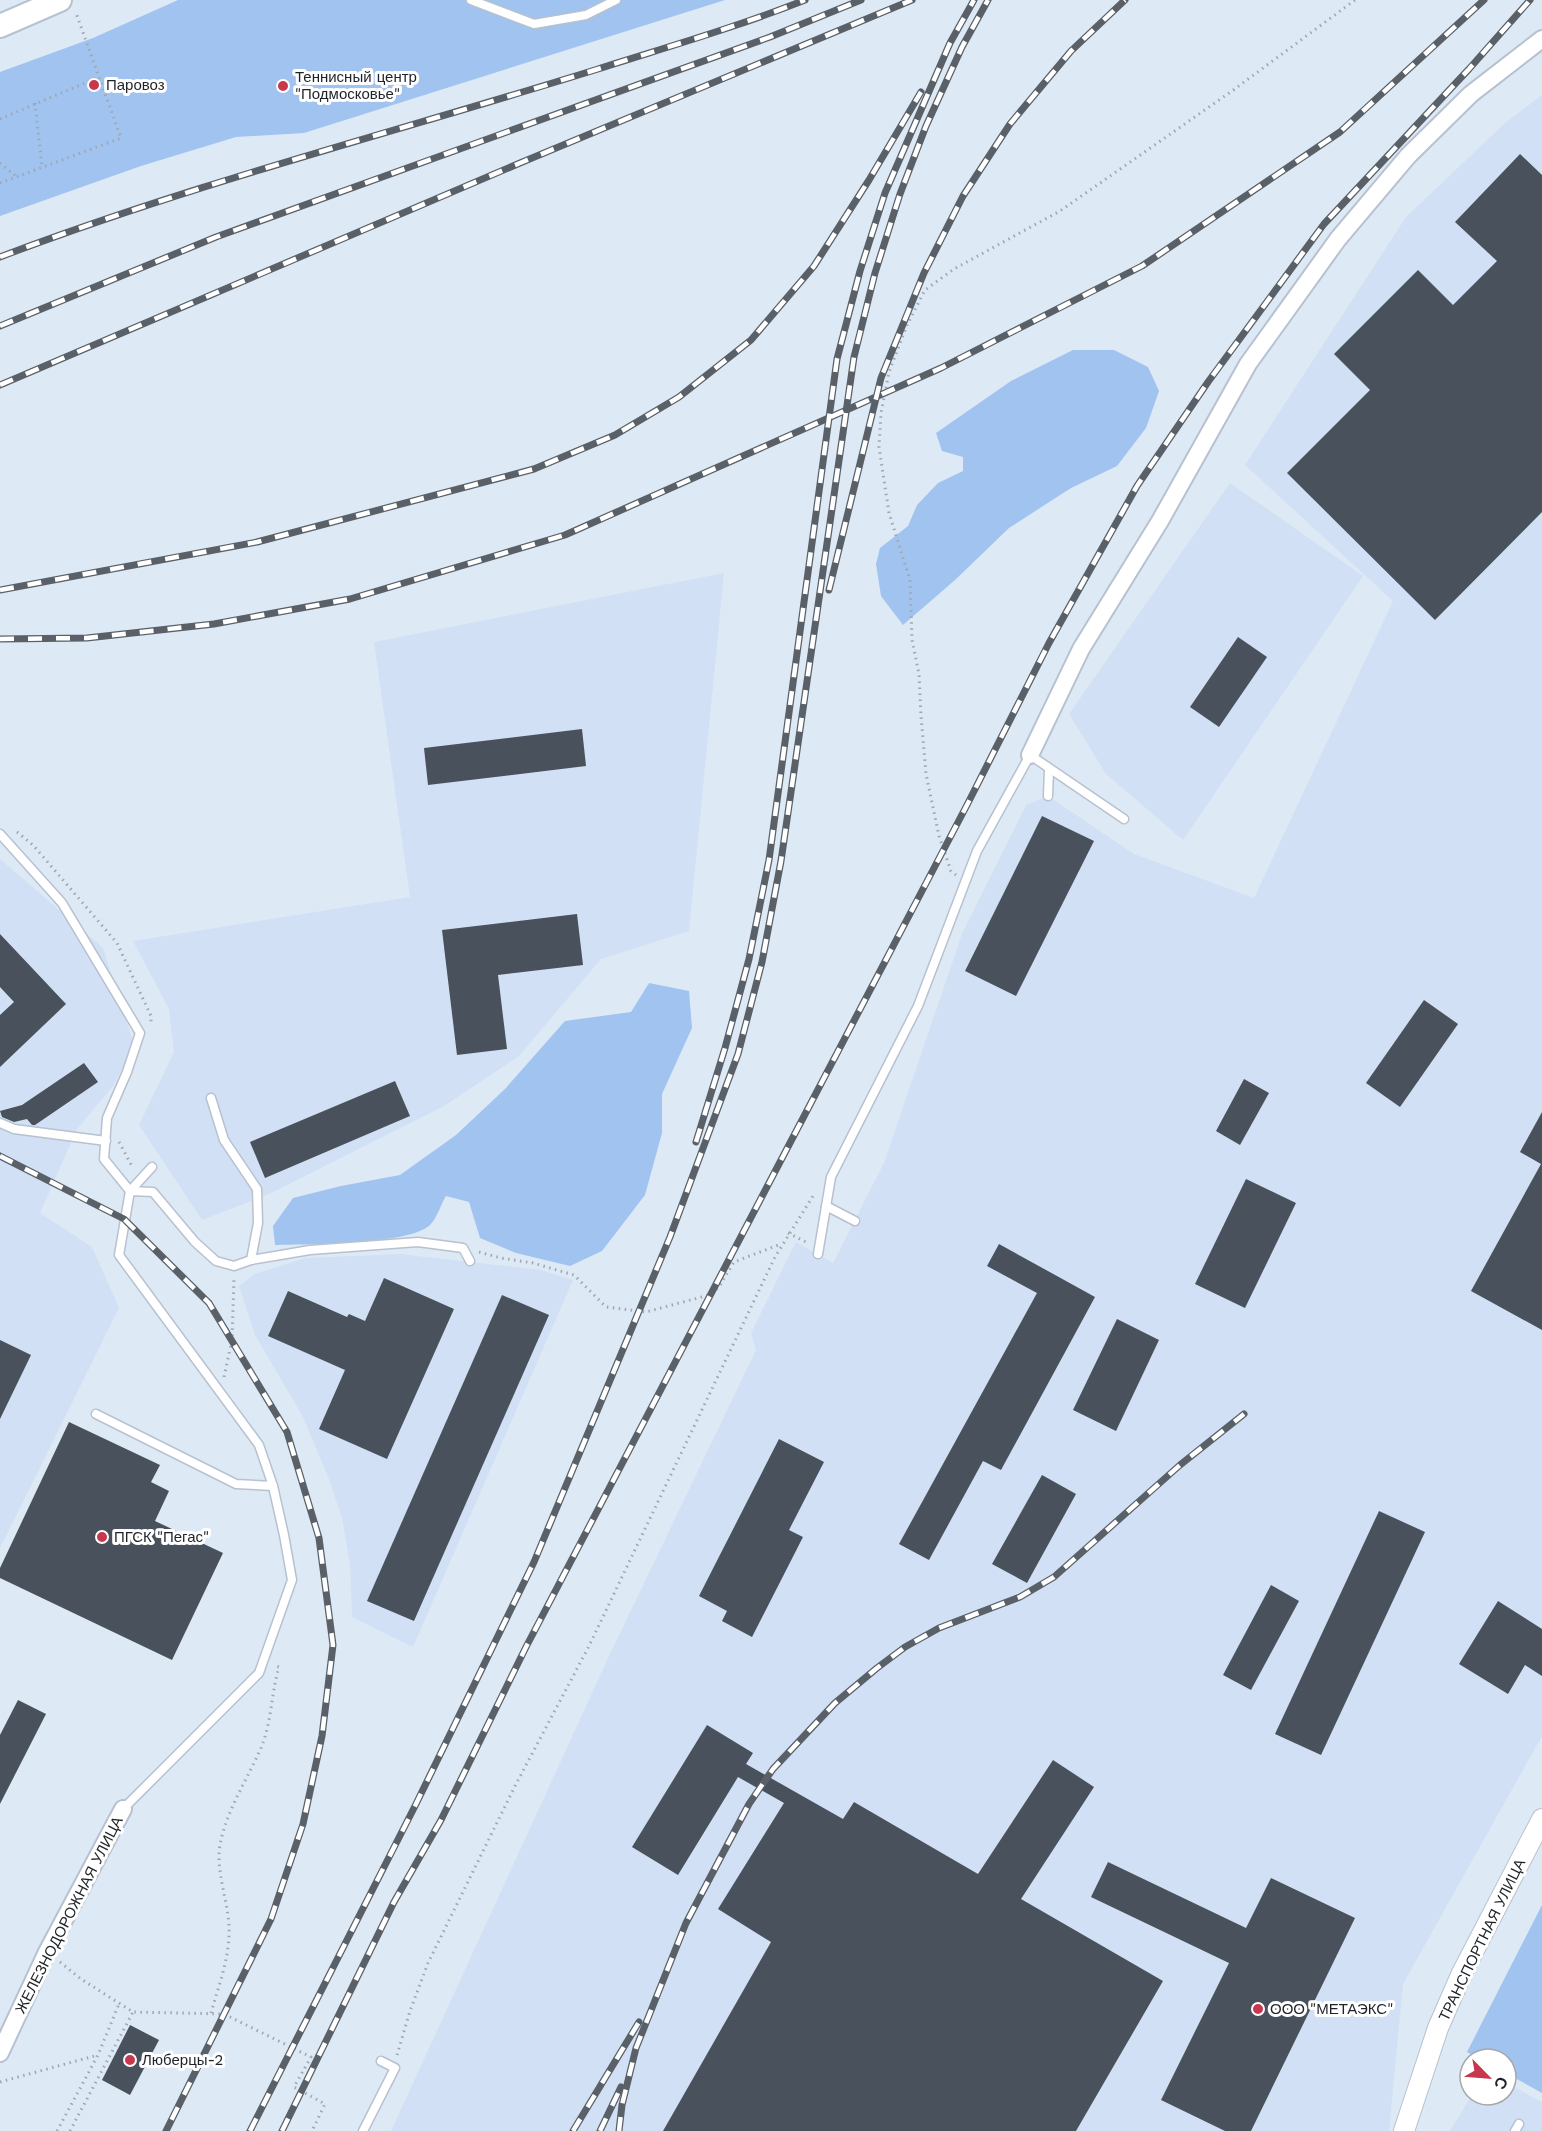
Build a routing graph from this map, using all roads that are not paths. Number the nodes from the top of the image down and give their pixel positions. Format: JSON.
{"nodes":[{"id":1,"x":471,"y":0,"type":"edge"},
{"id":2,"x":616,"y":0,"type":"edge"},
{"id":3,"x":68,"y":6,"type":"edge"},
{"id":4,"x":0,"y":26,"type":"edge"},
{"id":5,"x":1542,"y":39,"type":"edge"},
{"id":6,"x":1030,"y":755,"type":"junction"},
{"id":7,"x":1049,"y":769,"type":"junction"},
{"id":8,"x":1048,"y":796,"type":"dead end"},
{"id":9,"x":1124,"y":819,"type":"dead end"},
{"id":10,"x":0,"y":834,"type":"edge"},
{"id":11,"x":211,"y":1098,"type":"dead end"},
{"id":12,"x":0,"y":1123,"type":"edge"},
{"id":13,"x":105,"y":1141,"type":"junction"},
{"id":14,"x":152,"y":1167,"type":"dead end"},
{"id":15,"x":130,"y":1191,"type":"junction"},
{"id":16,"x":826,"y":1206,"type":"junction"},
{"id":17,"x":855,"y":1221,"type":"dead end"},
{"id":18,"x":818,"y":1251,"type":"road end"},
{"id":19,"x":251,"y":1260,"type":"junction"},
{"id":20,"x":470,"y":1261,"type":"dead end"},
{"id":21,"x":96,"y":1414,"type":"dead end"},
{"id":22,"x":273,"y":1486,"type":"junction"},
{"id":23,"x":123,"y":1809,"type":"joint"},
{"id":24,"x":1542,"y":1819,"type":"edge"},
{"id":25,"x":0,"y":2053,"type":"edge"},
{"id":26,"x":381,"y":2061,"type":"dead end"},
{"id":27,"x":363,"y":2131,"type":"edge"},
{"id":28,"x":1404,"y":2131,"type":"edge"}],
"edges":[{"from":1,"to":2,"type":"lane"},
{"from":3,"to":4,"type":"main road"},
{"from":5,"to":6,"type":"street"},
{"from":6,"to":7,"type":"lane"},
{"from":6,"to":16,"type":"lane"},
{"from":7,"to":8,"type":"lane"},
{"from":7,"to":9,"type":"lane"},
{"from":10,"to":13,"type":"lane"},
{"from":11,"to":19,"type":"lane"},
{"from":12,"to":13,"type":"lane"},
{"from":13,"to":15,"type":"lane"},
{"from":14,"to":15,"type":"lane"},
{"from":15,"to":19,"type":"lane"},
{"from":15,"to":22,"type":"lane"},
{"from":16,"to":17,"type":"lane"},
{"from":16,"to":18,"type":"lane"},
{"from":19,"to":20,"type":"lane"},
{"from":21,"to":22,"type":"lane"},
{"from":22,"to":23,"type":"lane"},
{"from":23,"to":25,"type":"street","name":"ЖЕЛЕЗНОДОРОЖНАЯ УЛИЦА"},
{"from":24,"to":28,"type":"street","name":"ТРАНСПОРТНАЯ УЛИЦА"},
{"from":26,"to":27,"type":"lane"}]}
